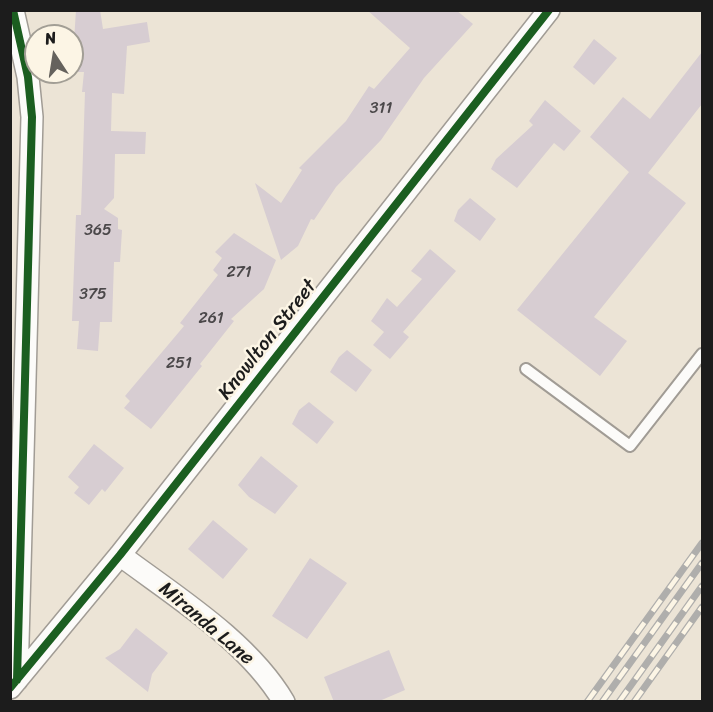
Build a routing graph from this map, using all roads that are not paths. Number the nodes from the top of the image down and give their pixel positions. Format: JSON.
{"nodes":[{"id":1,"x":13,"y":10,"type":"edge"},
{"id":2,"x":549,"y":10,"type":"edge"},
{"id":3,"x":702,"y":354,"type":"edge"},
{"id":4,"x":526,"y":369,"type":"dead end"},
{"id":5,"x":18,"y":377,"type":"edge"},
{"id":6,"x":120,"y":555,"type":"junction"},
{"id":7,"x":14,"y":684,"type":"edge"},
{"id":8,"x":284,"y":702,"type":"edge"}],
"edges":[{"from":1,"to":5,"type":"street"},
{"from":2,"to":6,"type":"street","name":"Knowlton Street"},
{"from":3,"to":4,"type":"lane"},
{"from":5,"to":7,"type":"street"},
{"from":6,"to":7,"type":"street","name":"Knowlton Street"},
{"from":6,"to":8,"type":"street","name":"Miranda Lane"}]}
